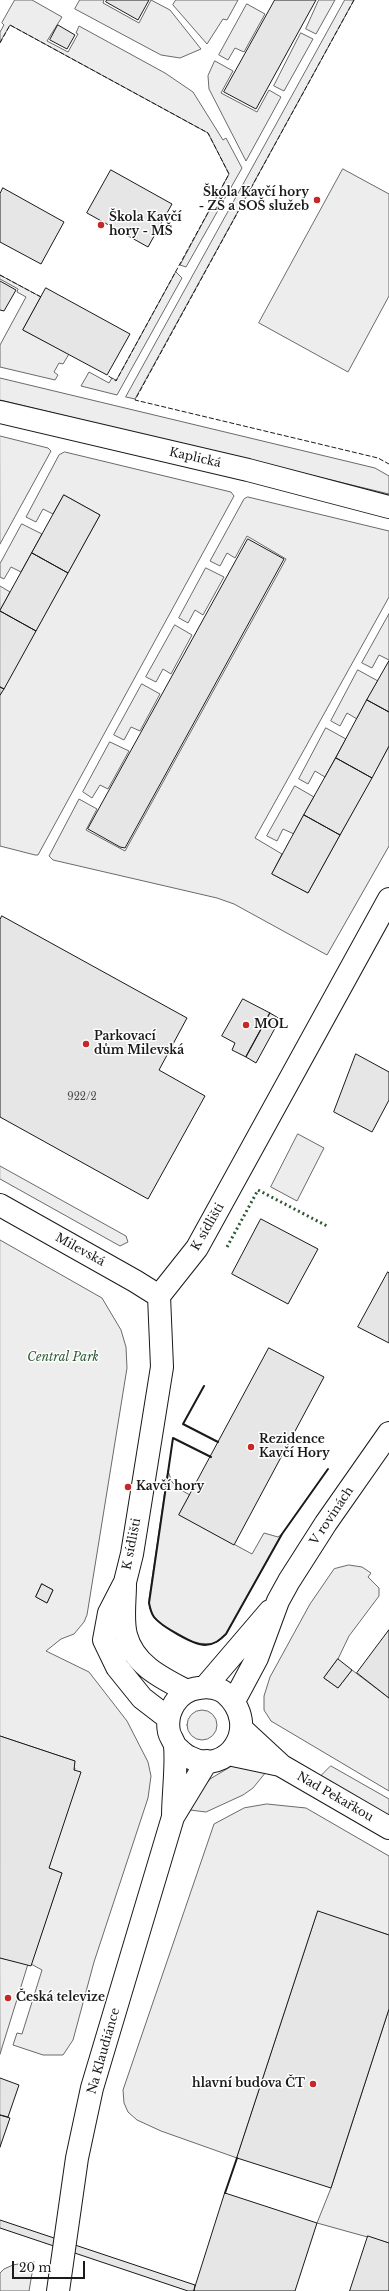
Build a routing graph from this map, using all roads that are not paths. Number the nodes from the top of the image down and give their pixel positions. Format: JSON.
{"nodes":[{"id":1,"x":0,"y":412,"type":"edge"},
{"id":2,"x":389,"y":507,"type":"edge"},
{"id":3,"x":389,"y":899,"type":"edge"},
{"id":4,"x":0,"y":1205,"type":"edge"},
{"id":5,"x":159,"y":1296,"type":"junction"},
{"id":6,"x":389,"y":1433,"type":"edge"},
{"id":7,"x":124,"y":1582,"type":"junction"},
{"id":8,"x":278,"y":1601,"type":"junction"},
{"id":9,"x":196,"y":1689,"type":"junction"},
{"id":10,"x":234,"y":1701,"type":"junction"},
{"id":11,"x":168,"y":1718,"type":"junction"},
{"id":12,"x":242,"y":1730,"type":"junction"},
{"id":13,"x":174,"y":1746,"type":"junction"},
{"id":14,"x":228,"y":1754,"type":"junction"},
{"id":15,"x":207,"y":1761,"type":"junction"},
{"id":16,"x":282,"y":1766,"type":"junction"},
{"id":17,"x":173,"y":1817,"type":"junction"},
{"id":18,"x":389,"y":1828,"type":"edge"},
{"id":19,"x":58,"y":2291,"type":"edge"}],
"edges":[{"from":1,"to":2,"type":"street","name":"Kaplická"},
{"from":3,"to":5,"type":"street","name":"K sídlišti"},
{"from":4,"to":5,"type":"street","name":"Milevská"},
{"from":5,"to":7,"type":"street","name":"K sídlišti"},
{"from":6,"to":8,"type":"street","name":"V rovinách"},
{"from":7,"to":9,"type":"street","name":"K sídlišti"},
{"from":7,"to":11,"type":"street","name":"K sídlišti"},
{"from":8,"to":9,"type":"street","name":"V rovinách"},
{"from":8,"to":10,"type":"street","name":"V rovinách"},
{"from":9,"to":10,"type":"street"},
{"from":9,"to":11,"type":"street"},
{"from":10,"to":12,"type":"street"},
{"from":11,"to":13,"type":"street","name":"Na Klaudiánce"},
{"from":12,"to":14,"type":"street"},
{"from":12,"to":16,"type":"street","name":"Nad Pekařkou"},
{"from":13,"to":15,"type":"street"},
{"from":13,"to":17,"type":"street","name":"Na Klaudiánce"},
{"from":14,"to":15,"type":"street"},
{"from":14,"to":16,"type":"street","name":"Nad Pekařkou"},
{"from":15,"to":17,"type":"street","name":"Na Klaudiánce"},
{"from":16,"to":18,"type":"street","name":"Nad Pekařkou"},
{"from":17,"to":19,"type":"street","name":"Na Klaudiánce"}]}
